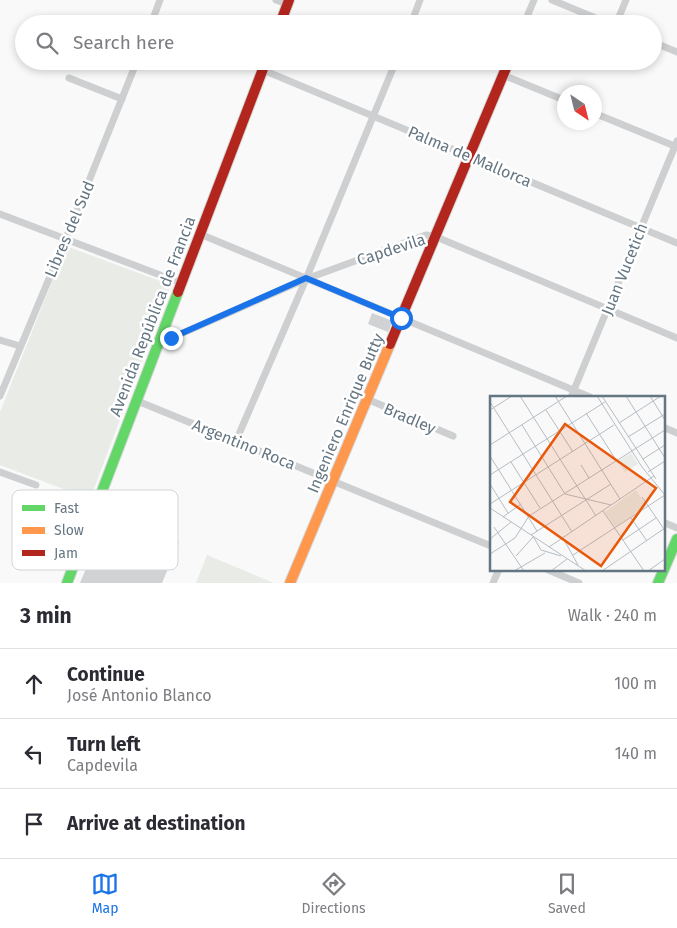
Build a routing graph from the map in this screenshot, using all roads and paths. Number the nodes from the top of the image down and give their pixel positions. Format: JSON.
{"nodes":[{"id":1,"x":160,"y":0,"type":"edge"},
{"id":2,"x":276,"y":0,"type":"edge"},
{"id":3,"x":420,"y":0,"type":"edge"},
{"id":4,"x":534,"y":0,"type":"edge"},
{"id":5,"x":552,"y":0,"type":"edge"},
{"id":6,"x":626,"y":0,"type":"edge"},
{"id":7,"x":288,"y":2,"type":"edge"},
{"id":8,"x":154,"y":15,"type":"edge"},
{"id":9,"x":283,"y":15,"type":"edge"},
{"id":10,"x":414,"y":15,"type":"edge"},
{"id":11,"x":528,"y":15,"type":"edge"},
{"id":12,"x":588,"y":15,"type":"edge"},
{"id":13,"x":620,"y":15,"type":"edge"},
{"id":14,"x":662,"y":46,"type":"edge"},
{"id":15,"x":677,"y":52,"type":"edge"},
{"id":16,"x":133,"y":70,"type":"edge"},
{"id":17,"x":262,"y":70,"type":"edge"},
{"id":18,"x":273,"y":70,"type":"edge"},
{"id":19,"x":392,"y":70,"type":"edge"},
{"id":20,"x":505,"y":70,"type":"edge"},
{"id":21,"x":503,"y":75,"type":"junction"},
{"id":22,"x":69,"y":78,"type":"dead end"},
{"id":23,"x":557,"y":97,"type":"edge"},
{"id":24,"x":122,"y":99,"type":"junction"},
{"id":25,"x":373,"y":116,"type":"junction"},
{"id":26,"x":602,"y":116,"type":"edge"},
{"id":27,"x":676,"y":145,"type":"edge"},
{"id":28,"x":469,"y":156,"type":"junction"},
{"id":29,"x":0,"y":214,"type":"edge"},
{"id":30,"x":641,"y":228,"type":"junction"},
{"id":31,"x":200,"y":234,"type":"junction"},
{"id":32,"x":434,"y":236,"type":"junction"},
{"id":33,"x":66,"y":238,"type":"junction"},
{"id":34,"x":677,"y":243,"type":"edge"},
{"id":35,"x":306,"y":278,"type":"junction"},
{"id":36,"x":181,"y":284,"type":"junction"},
{"id":37,"x":608,"y":309,"type":"junction"},
{"id":38,"x":401,"y":318,"type":"junction"},
{"id":39,"x":677,"y":338,"type":"edge"},
{"id":40,"x":0,"y":340,"type":"edge"},
{"id":41,"x":161,"y":340,"type":"junction"},
{"id":42,"x":20,"y":346,"type":"junction"},
{"id":43,"x":572,"y":393,"type":"edge"},
{"id":44,"x":0,"y":396,"type":"edge"},
{"id":45,"x":586,"y":396,"type":"edge"},
{"id":46,"x":367,"y":399,"type":"junction"},
{"id":47,"x":135,"y":400,"type":"junction"},
{"id":48,"x":664,"y":427,"type":"edge"},
{"id":49,"x":677,"y":433,"type":"edge"},
{"id":50,"x":453,"y":436,"type":"dead end"},
{"id":51,"x":236,"y":441,"type":"junction"},
{"id":52,"x":0,"y":472,"type":"edge"},
{"id":53,"x":333,"y":481,"type":"junction"},
{"id":54,"x":36,"y":486,"type":"dead end"},
{"id":55,"x":102,"y":490,"type":"edge"},
{"id":56,"x":664,"y":522,"type":"edge"},
{"id":57,"x":677,"y":528,"type":"edge"},
{"id":58,"x":677,"y":539,"type":"edge"},
{"id":59,"x":490,"y":546,"type":"edge"},
{"id":60,"x":664,"y":569,"type":"edge"},
{"id":61,"x":72,"y":570,"type":"edge"},
{"id":62,"x":499,"y":570,"type":"edge"},
{"id":63,"x":548,"y":570,"type":"edge"},
{"id":64,"x":664,"y":570,"type":"edge"},
{"id":65,"x":293,"y":582,"type":"edge"},
{"id":66,"x":67,"y":583,"type":"edge"},
{"id":67,"x":493,"y":583,"type":"edge"},
{"id":68,"x":579,"y":583,"type":"edge"},
{"id":69,"x":658,"y":583,"type":"edge"}],
"edges":[{"from":1,"to":8,"type":"street"},
{"from":2,"to":7,"type":"street"},
{"from":3,"to":10,"type":"street"},
{"from":4,"to":11,"type":"street"},
{"from":5,"to":12,"type":"street"},
{"from":6,"to":13,"type":"street"},
{"from":7,"to":9,"type":"main road"},
{"from":14,"to":15,"type":"street"},
{"from":16,"to":24,"type":"street","name":"Libres del Sud"},
{"from":17,"to":31,"type":"main road","name":"Avenida República de Francia"},
{"from":18,"to":25,"type":"street","name":"Palma de Mallorca"},
{"from":19,"to":25,"type":"street"},
{"from":20,"to":21,"type":"main road","name":"Ingeniero Enrique Butty"},
{"from":21,"to":23,"type":"street"},
{"from":21,"to":28,"type":"main road","name":"Ingeniero Enrique Butty"},
{"from":22,"to":24,"type":"street"},
{"from":24,"to":33,"type":"street","name":"Libres del Sud"},
{"from":25,"to":28,"type":"street","name":"Palma de Mallorca"},
{"from":25,"to":35,"type":"street"},
{"from":26,"to":27,"type":"street"},
{"from":27,"to":30,"type":"street","name":"Juan Vucetich"},
{"from":28,"to":30,"type":"street","name":"Palma de Mallorca"},
{"from":28,"to":32,"type":"main road","name":"Ingeniero Enrique Butty"},
{"from":29,"to":33,"type":"street"},
{"from":30,"to":34,"type":"street","name":"Palma de Mallorca"},
{"from":30,"to":37,"type":"street","name":"Juan Vucetich"},
{"from":31,"to":35,"type":"street"},
{"from":31,"to":36,"type":"main road","name":"Avenida República de Francia"},
{"from":32,"to":35,"type":"street","name":"Capdevila"},
{"from":32,"to":37,"type":"street","name":"Capdevila"},
{"from":32,"to":38,"type":"main road","name":"Ingeniero Enrique Butty"},
{"from":33,"to":36,"type":"street"},
{"from":33,"to":42,"type":"street","name":"Libres del Sud"},
{"from":35,"to":38,"type":"street"},
{"from":35,"to":41,"type":"street","name":"Capdevila"},
{"from":35,"to":51,"type":"street"},
{"from":36,"to":41,"type":"main road","name":"Avenida República de Francia"},
{"from":37,"to":39,"type":"street","name":"Capdevila"},
{"from":37,"to":43,"type":"street","name":"Juan Vucetich"},
{"from":38,"to":43,"type":"street"},
{"from":38,"to":46,"type":"main road","name":"Ingeniero Enrique Butty"},
{"from":40,"to":42,"type":"street"},
{"from":41,"to":47,"type":"main road","name":"Avenida República de Francia"},
{"from":42,"to":44,"type":"street","name":"Libres del Sud"},
{"from":43,"to":45,"type":"street"},
{"from":46,"to":50,"type":"street","name":"Bradley"},
{"from":46,"to":53,"type":"main road","name":"Ingeniero Enrique Butty"},
{"from":47,"to":51,"type":"street","name":"Argentino Roca"},
{"from":47,"to":55,"type":"main road","name":"Avenida República de Francia"},
{"from":48,"to":49,"type":"street"},
{"from":51,"to":53,"type":"street","name":"Argentino Roca"},
{"from":52,"to":54,"type":"street"},
{"from":53,"to":59,"type":"street","name":"Argentino Roca"},
{"from":53,"to":65,"type":"main road","name":"Ingeniero Enrique Butty"},
{"from":56,"to":57,"type":"street"},
{"from":58,"to":60,"type":"main road"},
{"from":61,"to":66,"type":"main road","name":"Avenida República de Francia"},
{"from":62,"to":67,"type":"street"},
{"from":63,"to":68,"type":"street"},
{"from":64,"to":69,"type":"main road"}]}
